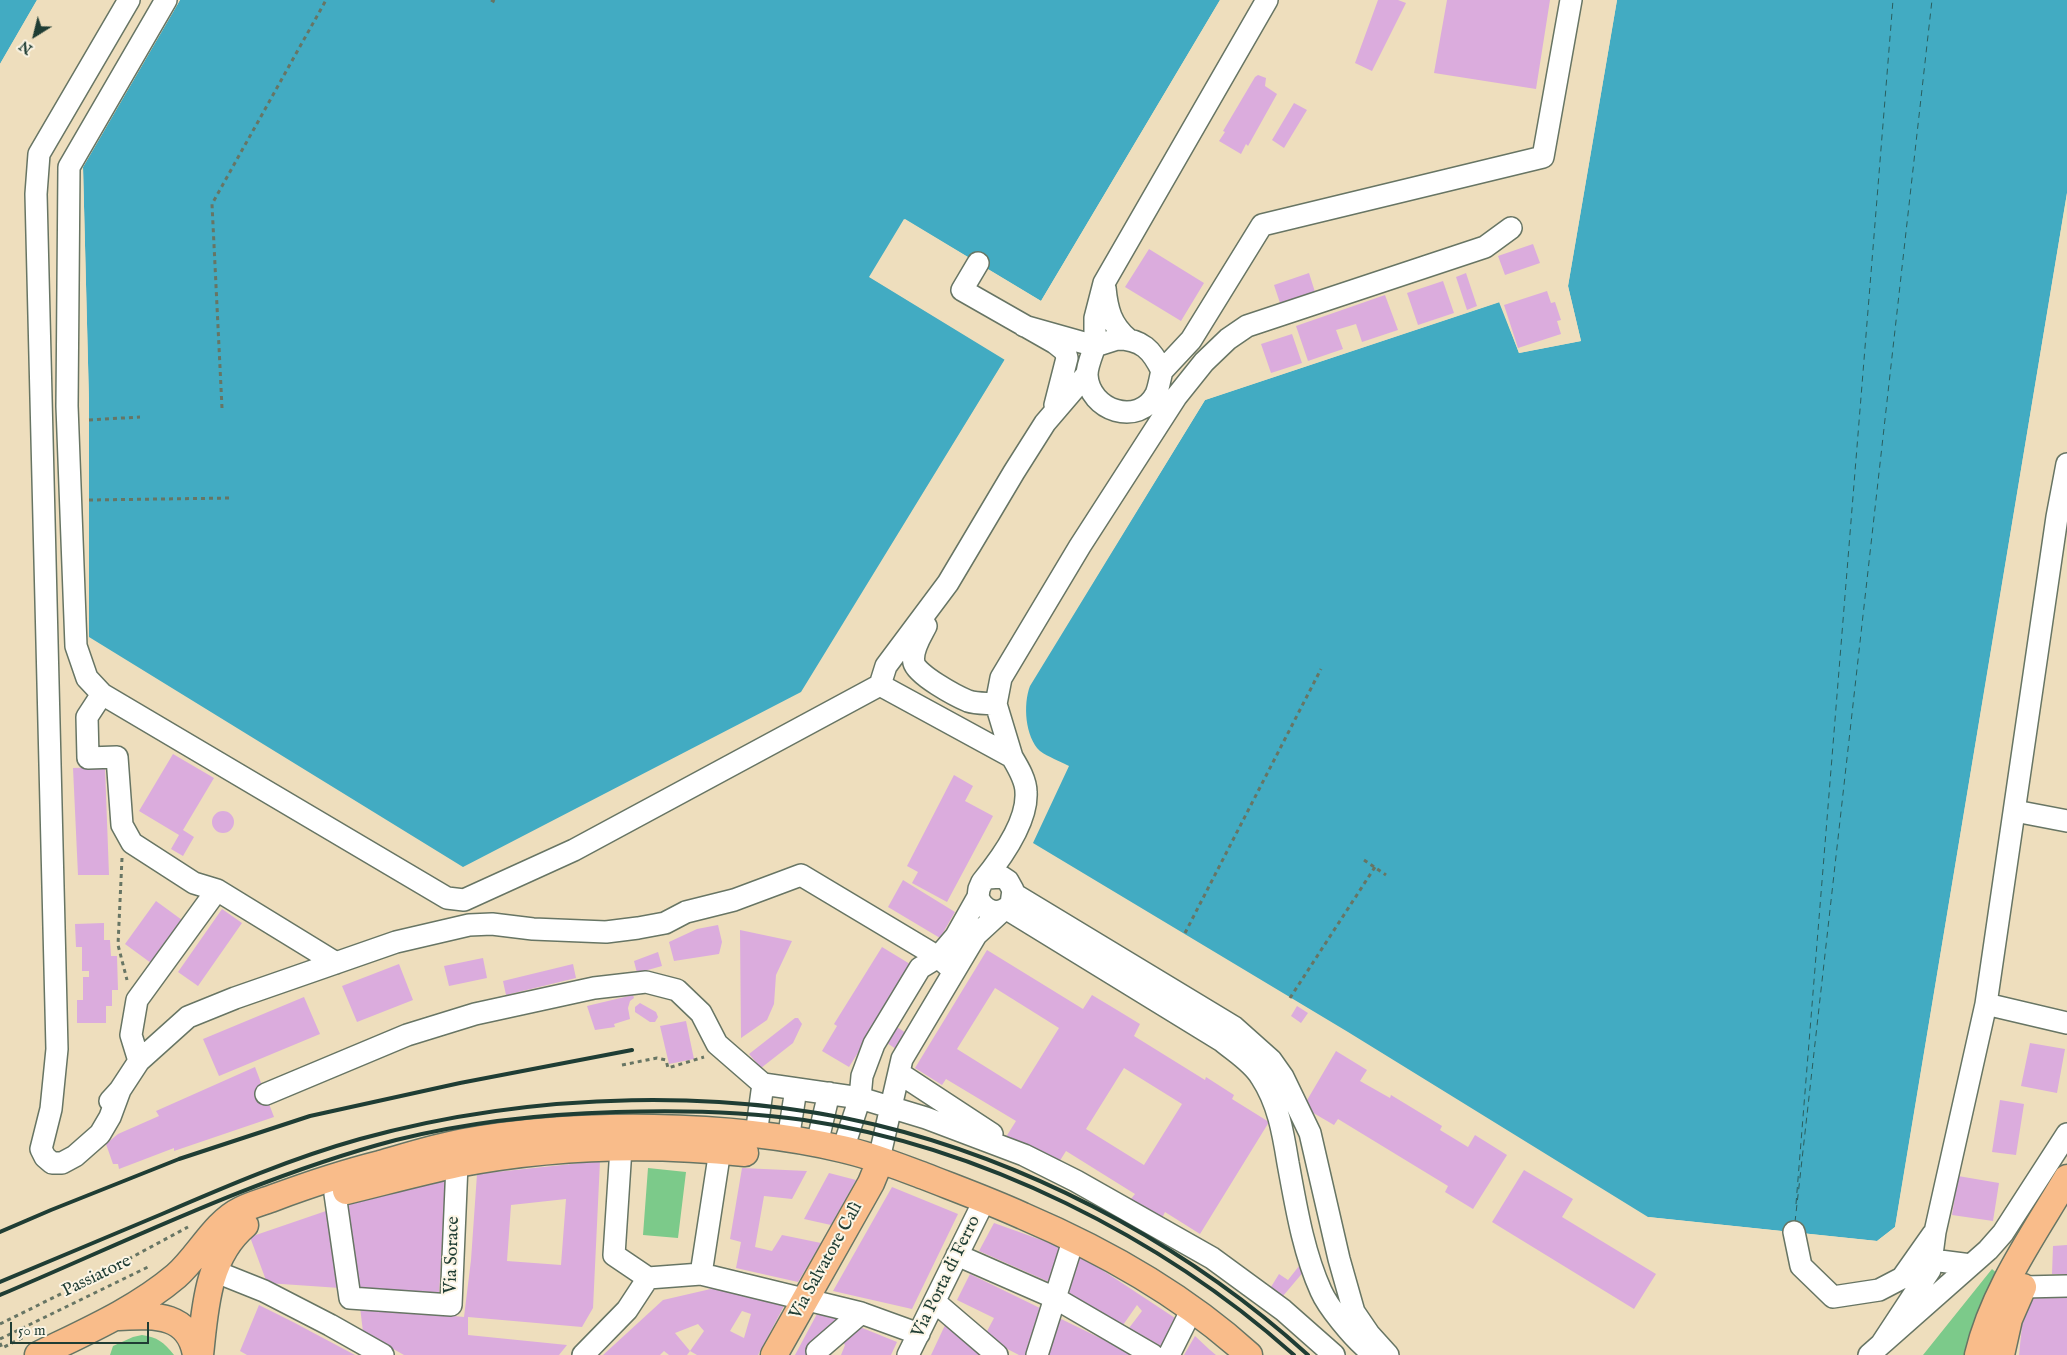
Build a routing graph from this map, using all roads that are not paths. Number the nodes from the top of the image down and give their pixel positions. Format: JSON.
{"nodes":[{"id":1,"x":129,"y":0,"type":"edge"},
{"id":2,"x":166,"y":0,"type":"edge"},
{"id":3,"x":1267,"y":0,"type":"edge"},
{"id":4,"x":1572,"y":0,"type":"edge"},
{"id":5,"x":1512,"y":228,"type":"dead end"},
{"id":6,"x":978,"y":263,"type":"dead end"},
{"id":7,"x":1104,"y":283,"type":"junction"},
{"id":8,"x":1024,"y":326,"type":"junction"},
{"id":9,"x":1128,"y":339,"type":"junction"},
{"id":10,"x":1095,"y":346,"type":"junction"},
{"id":11,"x":1204,"y":362,"type":"junction"},
{"id":12,"x":1159,"y":364,"type":"junction"},
{"id":13,"x":1087,"y":374,"type":"junction"},
{"id":14,"x":1146,"y":405,"type":"junction"},
{"id":15,"x":1052,"y":414,"type":"junction"},
{"id":16,"x":2067,"y":464,"type":"edge"},
{"id":17,"x":1103,"y":510,"type":"junction"},
{"id":18,"x":2062,"y":518,"type":"edge"},
{"id":19,"x":948,"y":584,"type":"junction"},
{"id":20,"x":880,"y":685,"type":"junction"},
{"id":21,"x":102,"y":694,"type":"junction"},
{"id":22,"x":996,"y":704,"type":"junction"},
{"id":23,"x":1012,"y":756,"type":"junction"},
{"id":24,"x":2015,"y":811,"type":"junction"},
{"id":25,"x":2067,"y":821,"type":"edge"},
{"id":26,"x":1014,"y":834,"type":"junction"},
{"id":27,"x":217,"y":890,"type":"junction"},
{"id":28,"x":980,"y":890,"type":"junction"},
{"id":29,"x":464,"y":900,"type":"junction"},
{"id":30,"x":1009,"y":900,"type":"junction"},
{"id":31,"x":492,"y":924,"type":"junction"},
{"id":32,"x":336,"y":963,"type":"junction"},
{"id":33,"x":946,"y":964,"type":"junction"},
{"id":34,"x":1986,"y":1004,"type":"junction"},
{"id":35,"x":2067,"y":1024,"type":"edge"},
{"id":36,"x":139,"y":1061,"type":"junction"},
{"id":37,"x":899,"y":1073,"type":"junction"},
{"id":38,"x":763,"y":1084,"type":"junction"},
{"id":39,"x":796,"y":1089,"type":"junction"},
{"id":40,"x":829,"y":1093,"type":"junction"},
{"id":41,"x":266,"y":1094,"type":"dead end"},
{"id":42,"x":860,"y":1098,"type":"junction"},
{"id":43,"x":890,"y":1107,"type":"junction"},
{"id":44,"x":2067,"y":1134,"type":"edge"},
{"id":45,"x":756,"y":1135,"type":"junction"},
{"id":46,"x":788,"y":1140,"type":"junction"},
{"id":47,"x":817,"y":1144,"type":"junction"},
{"id":48,"x":622,"y":1148,"type":"junction"},
{"id":49,"x":842,"y":1149,"type":"junction"},
{"id":50,"x":720,"y":1150,"type":"junction"},
{"id":51,"x":1024,"y":1155,"type":"junction"},
{"id":52,"x":878,"y":1162,"type":"junction"},
{"id":53,"x":457,"y":1164,"type":"junction"},
{"id":54,"x":2067,"y":1178,"type":"edge"},
{"id":55,"x":335,"y":1194,"type":"junction"},
{"id":56,"x":985,"y":1199,"type":"junction"},
{"id":57,"x":2067,"y":1205,"type":"edge"},
{"id":58,"x":1794,"y":1232,"type":"dead end"},
{"id":59,"x":1935,"y":1232,"type":"junction"},
{"id":60,"x":1074,"y":1238,"type":"junction"},
{"id":61,"x":958,"y":1255,"type":"junction"},
{"id":62,"x":1932,"y":1260,"type":"junction"},
{"id":63,"x":1972,"y":1265,"type":"junction"},
{"id":64,"x":214,"y":1271,"type":"junction"},
{"id":65,"x":701,"y":1274,"type":"junction"},
{"id":66,"x":648,"y":1278,"type":"junction"},
{"id":67,"x":2067,"y":1286,"type":"edge"},
{"id":68,"x":2023,"y":1287,"type":"junction"},
{"id":69,"x":350,"y":1298,"type":"junction"},
{"id":70,"x":806,"y":1298,"type":"junction"},
{"id":71,"x":1055,"y":1298,"type":"junction"},
{"id":72,"x":934,"y":1302,"type":"junction"},
{"id":73,"x":1192,"y":1309,"type":"junction"},
{"id":74,"x":861,"y":1313,"type":"junction"},
{"id":75,"x":114,"y":1317,"type":"junction"},
{"id":76,"x":330,"y":1325,"type":"junction"},
{"id":77,"x":919,"y":1334,"type":"junction"},
{"id":78,"x":1876,"y":1349,"type":"edge"},
{"id":79,"x":817,"y":1350,"type":"dead end"},
{"id":80,"x":38,"y":1355,"type":"edge"},
{"id":81,"x":196,"y":1355,"type":"edge"},
{"id":82,"x":200,"y":1355,"type":"edge"},
{"id":83,"x":383,"y":1355,"type":"edge"},
{"id":84,"x":583,"y":1355,"type":"edge"},
{"id":85,"x":774,"y":1355,"type":"edge"},
{"id":86,"x":908,"y":1355,"type":"edge"},
{"id":87,"x":997,"y":1355,"type":"edge"},
{"id":88,"x":1036,"y":1355,"type":"edge"},
{"id":89,"x":1153,"y":1355,"type":"edge"},
{"id":90,"x":1169,"y":1355,"type":"edge"},
{"id":91,"x":1248,"y":1355,"type":"edge"},
{"id":92,"x":1334,"y":1355,"type":"edge"},
{"id":93,"x":1373,"y":1355,"type":"edge"},
{"id":94,"x":1388,"y":1355,"type":"edge"},
{"id":95,"x":1978,"y":1355,"type":"edge"},
{"id":96,"x":2001,"y":1355,"type":"edge"}],
"edges":[{"from":1,"to":36,"type":"street"},
{"from":2,"to":21,"type":"street"},
{"from":3,"to":7,"type":"street"},
{"from":4,"to":12,"type":"street"},
{"from":5,"to":11,"type":"street"},
{"from":6,"to":8,"type":"street"},
{"from":7,"to":9,"type":"street"},
{"from":7,"to":10,"type":"street"},
{"from":8,"to":10,"type":"street"},
{"from":8,"to":15,"type":"street"},
{"from":9,"to":10,"type":"street"},
{"from":9,"to":12,"type":"street"},
{"from":10,"to":13,"type":"street"},
{"from":11,"to":12,"type":"street"},
{"from":11,"to":17,"type":"street"},
{"from":12,"to":14,"type":"street"},
{"from":13,"to":14,"type":"street"},
{"from":13,"to":15,"type":"street"},
{"from":14,"to":17,"type":"street"},
{"from":15,"to":19,"type":"street"},
{"from":16,"to":18,"type":"street"},
{"from":17,"to":22,"type":"street"},
{"from":18,"to":24,"type":"street"},
{"from":19,"to":20,"type":"street"},
{"from":19,"to":22,"type":"street"},
{"from":20,"to":23,"type":"street"},
{"from":20,"to":29,"type":"street"},
{"from":21,"to":27,"type":"street"},
{"from":21,"to":29,"type":"street"},
{"from":22,"to":23,"type":"street"},
{"from":23,"to":26,"type":"street"},
{"from":24,"to":25,"type":"street"},
{"from":24,"to":34,"type":"street"},
{"from":26,"to":28,"type":"street"},
{"from":26,"to":30,"type":"street"},
{"from":27,"to":32,"type":"street"},
{"from":27,"to":36,"type":"street"},
{"from":28,"to":30,"type":"street"},
{"from":28,"to":30,"type":"street"},
{"from":28,"to":33,"type":"street"},
{"from":29,"to":31,"type":"street"},
{"from":30,"to":33,"type":"street"},
{"from":30,"to":93,"type":"street"},
{"from":30,"to":94,"type":"street"},
{"from":31,"to":32,"type":"street"},
{"from":31,"to":33,"type":"street"},
{"from":32,"to":36,"type":"street"},
{"from":33,"to":37,"type":"street"},
{"from":33,"to":42,"type":"street"},
{"from":34,"to":35,"type":"street"},
{"from":34,"to":59,"type":"street"},
{"from":37,"to":43,"type":"street"},
{"from":37,"to":51,"type":"street"},
{"from":38,"to":39,"type":"street"},
{"from":38,"to":41,"type":"street"},
{"from":38,"to":45,"type":"street"},
{"from":39,"to":40,"type":"street"},
{"from":39,"to":46,"type":"street"},
{"from":40,"to":42,"type":"street"},
{"from":40,"to":47,"type":"street"},
{"from":42,"to":43,"type":"street"},
{"from":42,"to":49,"type":"street"},
{"from":43,"to":51,"type":"street"},
{"from":43,"to":52,"type":"street"},
{"from":44,"to":63,"type":"street"},
{"from":45,"to":46,"type":"main road"},
{"from":45,"to":75,"type":"main road"},
{"from":46,"to":47,"type":"main road"},
{"from":47,"to":49,"type":"main road"},
{"from":48,"to":50,"type":"main road"},
{"from":48,"to":53,"type":"main road"},
{"from":48,"to":66,"type":"street"},
{"from":49,"to":52,"type":"main road"},
{"from":50,"to":52,"type":"main road"},
{"from":50,"to":65,"type":"street"},
{"from":51,"to":92,"type":"street"},
{"from":52,"to":56,"type":"main road"},
{"from":52,"to":70,"type":"main road","name":"Via Salvatore Calì"},
{"from":53,"to":55,"type":"main road"},
{"from":53,"to":69,"type":"street","name":"Via Sorace"},
{"from":54,"to":95,"type":"main road"},
{"from":55,"to":64,"type":"main road"},
{"from":55,"to":69,"type":"street"},
{"from":56,"to":60,"type":"main road"},
{"from":56,"to":61,"type":"street","name":"Via Porta di Ferro"},
{"from":57,"to":68,"type":"main road"},
{"from":58,"to":59,"type":"street"},
{"from":59,"to":62,"type":"street"},
{"from":60,"to":71,"type":"street"},
{"from":60,"to":73,"type":"main road"},
{"from":61,"to":71,"type":"street"},
{"from":61,"to":72,"type":"street","name":"Via Porta di Ferro"},
{"from":62,"to":63,"type":"street"},
{"from":62,"to":78,"type":"street"},
{"from":63,"to":78,"type":"street"},
{"from":64,"to":76,"type":"street"},
{"from":64,"to":82,"type":"main road"},
{"from":65,"to":66,"type":"street"},
{"from":65,"to":70,"type":"street"},
{"from":66,"to":84,"type":"street"},
{"from":67,"to":68,"type":"street"},
{"from":68,"to":96,"type":"main road"},
{"from":69,"to":76,"type":"street"},
{"from":70,"to":74,"type":"street"},
{"from":70,"to":85,"type":"main road","name":"Via Salvatore Calì"},
{"from":71,"to":88,"type":"street"},
{"from":71,"to":89,"type":"street"},
{"from":72,"to":77,"type":"street","name":"Via Porta di Ferro"},
{"from":72,"to":87,"type":"street"},
{"from":73,"to":90,"type":"street"},
{"from":73,"to":91,"type":"main road"},
{"from":74,"to":77,"type":"street"},
{"from":74,"to":79,"type":"street"},
{"from":75,"to":80,"type":"main road"},
{"from":75,"to":81,"type":"main road"},
{"from":76,"to":83,"type":"street"},
{"from":77,"to":86,"type":"street","name":"Via Porta di Ferro"}]}
